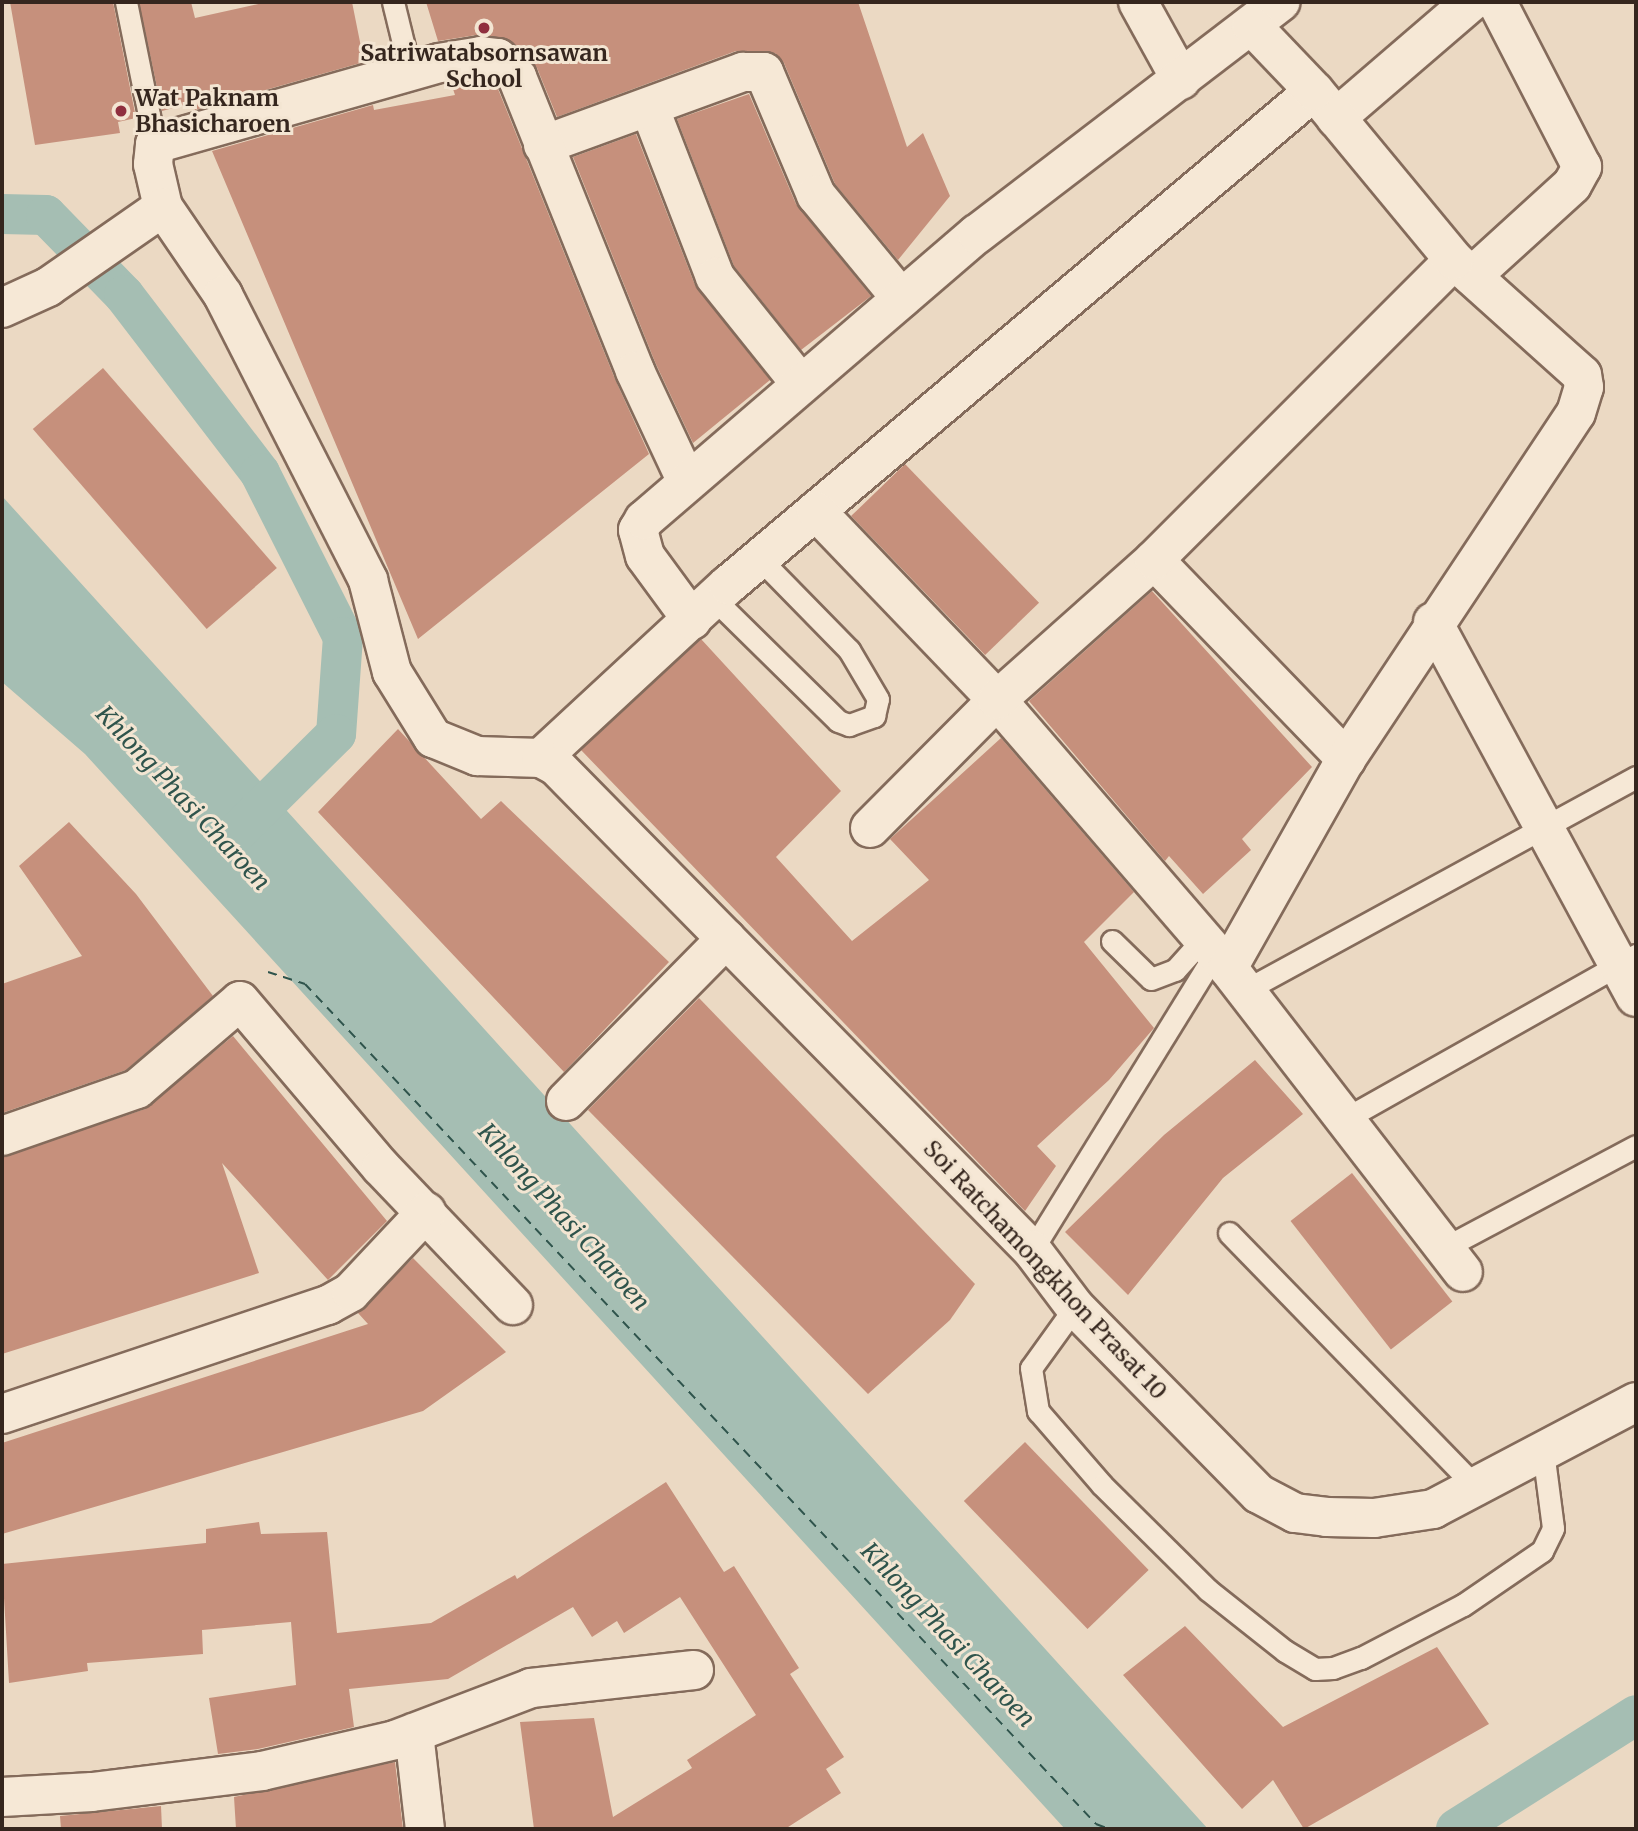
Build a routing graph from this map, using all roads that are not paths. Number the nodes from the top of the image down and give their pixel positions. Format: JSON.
{"nodes":[{"id":1,"x":126,"y":2,"type":"edge"},
{"id":2,"x":393,"y":2,"type":"edge"},
{"id":3,"x":1138,"y":2,"type":"edge"},
{"id":4,"x":1471,"y":2,"type":"edge"},
{"id":5,"x":1497,"y":2,"type":"edge"},
{"id":6,"x":1266,"y":13,"type":"edge"},
{"id":7,"x":410,"y":71,"type":"junction"},
{"id":8,"x":1181,"y":80,"type":"junction"},
{"id":9,"x":1325,"y":104,"type":"junction"},
{"id":10,"x":650,"y":109,"type":"junction"},
{"id":11,"x":155,"y":144,"type":"junction"},
{"id":12,"x":543,"y":145,"type":"junction"},
{"id":13,"x":163,"y":207,"type":"junction"},
{"id":14,"x":1463,"y":268,"type":"junction"},
{"id":15,"x":901,"y":298,"type":"junction"},
{"id":16,"x":2,"y":308,"type":"edge"},
{"id":17,"x":800,"y":383,"type":"junction"},
{"id":18,"x":686,"y":480,"type":"junction"},
{"id":19,"x":816,"y":511,"type":"junction"},
{"id":20,"x":760,"y":559,"type":"junction"},
{"id":21,"x":1154,"y":560,"type":"junction"},
{"id":22,"x":702,"y":609,"type":"junction"},
{"id":23,"x":1433,"y":622,"type":"junction"},
{"id":24,"x":997,"y":700,"type":"junction"},
{"id":25,"x":541,"y":758,"type":"junction"},
{"id":26,"x":1346,"y":759,"type":"junction"},
{"id":27,"x":1636,"y":777,"type":"edge"},
{"id":28,"x":870,"y":828,"type":"dead end"},
{"id":29,"x":1543,"y":828,"type":"junction"},
{"id":30,"x":726,"y":939,"type":"junction"},
{"id":31,"x":1112,"y":941,"type":"dead end"},
{"id":32,"x":1627,"y":959,"type":"edge"},
{"id":33,"x":1222,"y":964,"type":"junction"},
{"id":34,"x":1636,"y":997,"type":"edge"},
{"id":35,"x":566,"y":1101,"type":"dead end"},
{"id":36,"x":1343,"y":1119,"type":"junction"},
{"id":37,"x":2,"y":1136,"type":"edge"},
{"id":38,"x":1636,"y":1146,"type":"edge"},
{"id":39,"x":426,"y":1212,"type":"junction"},
{"id":40,"x":1229,"y":1233,"type":"dead end"},
{"id":41,"x":1032,"y":1250,"type":"junction"},
{"id":42,"x":1454,"y":1260,"type":"joint"},
{"id":43,"x":513,"y":1304,"type":"dead end"},
{"id":44,"x":1075,"y":1307,"type":"junction"},
{"id":45,"x":1636,"y":1402,"type":"edge"},
{"id":46,"x":2,"y":1414,"type":"edge"},
{"id":47,"x":1544,"y":1451,"type":"junction"},
{"id":48,"x":1476,"y":1486,"type":"junction"},
{"id":49,"x":694,"y":1670,"type":"dead end"},
{"id":50,"x":414,"y":1733,"type":"junction"},
{"id":51,"x":2,"y":1797,"type":"edge"},
{"id":52,"x":425,"y":1829,"type":"edge"}],
"edges":[{"from":1,"to":11,"type":"lane"},
{"from":2,"to":7,"type":"lane"},
{"from":3,"to":8,"type":"street"},
{"from":4,"to":9,"type":"street"},
{"from":5,"to":14,"type":"street"},
{"from":6,"to":8,"type":"street"},
{"from":6,"to":9,"type":"street"},
{"from":7,"to":11,"type":"street"},
{"from":7,"to":12,"type":"street"},
{"from":8,"to":15,"type":"street"},
{"from":9,"to":14,"type":"street"},
{"from":9,"to":19,"type":"street"},
{"from":10,"to":12,"type":"street"},
{"from":10,"to":15,"type":"street"},
{"from":10,"to":17,"type":"street"},
{"from":11,"to":13,"type":"street"},
{"from":12,"to":18,"type":"street"},
{"from":13,"to":16,"type":"street"},
{"from":13,"to":25,"type":"street"},
{"from":14,"to":21,"type":"street"},
{"from":14,"to":23,"type":"street"},
{"from":15,"to":17,"type":"street"},
{"from":17,"to":18,"type":"street"},
{"from":18,"to":22,"type":"street"},
{"from":19,"to":20,"type":"street"},
{"from":19,"to":24,"type":"street"},
{"from":20,"to":22,"type":"street"},
{"from":20,"to":22,"type":"lane"},
{"from":21,"to":24,"type":"street"},
{"from":21,"to":26,"type":"street"},
{"from":22,"to":25,"type":"street"},
{"from":23,"to":26,"type":"street"},
{"from":23,"to":29,"type":"street"},
{"from":24,"to":28,"type":"street"},
{"from":24,"to":33,"type":"street"},
{"from":25,"to":30,"type":"street","name":"Soi Ratchamongkhon Prasat 10"},
{"from":26,"to":33,"type":"street"},
{"from":27,"to":29,"type":"lane"},
{"from":29,"to":32,"type":"street"},
{"from":29,"to":33,"type":"lane"},
{"from":30,"to":35,"type":"street"},
{"from":30,"to":41,"type":"street","name":"Soi Ratchamongkhon Prasat 10"},
{"from":31,"to":33,"type":"lane"},
{"from":32,"to":34,"type":"street"},
{"from":32,"to":36,"type":"lane"},
{"from":33,"to":36,"type":"street"},
{"from":33,"to":41,"type":"lane"},
{"from":36,"to":42,"type":"street"},
{"from":37,"to":39,"type":"street"},
{"from":38,"to":42,"type":"lane"},
{"from":39,"to":43,"type":"street"},
{"from":39,"to":46,"type":"street"},
{"from":40,"to":48,"type":"lane"},
{"from":41,"to":44,"type":"street","name":"Soi Ratchamongkhon Prasat 10"},
{"from":44,"to":47,"type":"lane"},
{"from":44,"to":48,"type":"street","name":"Soi Ratchamongkhon Prasat 10"},
{"from":45,"to":47,"type":"street","name":"Soi Ratchamongkhon Prasat 10"},
{"from":47,"to":48,"type":"street","name":"Soi Ratchamongkhon Prasat 10"},
{"from":49,"to":50,"type":"street"},
{"from":50,"to":51,"type":"street"},
{"from":50,"to":52,"type":"street"}]}
